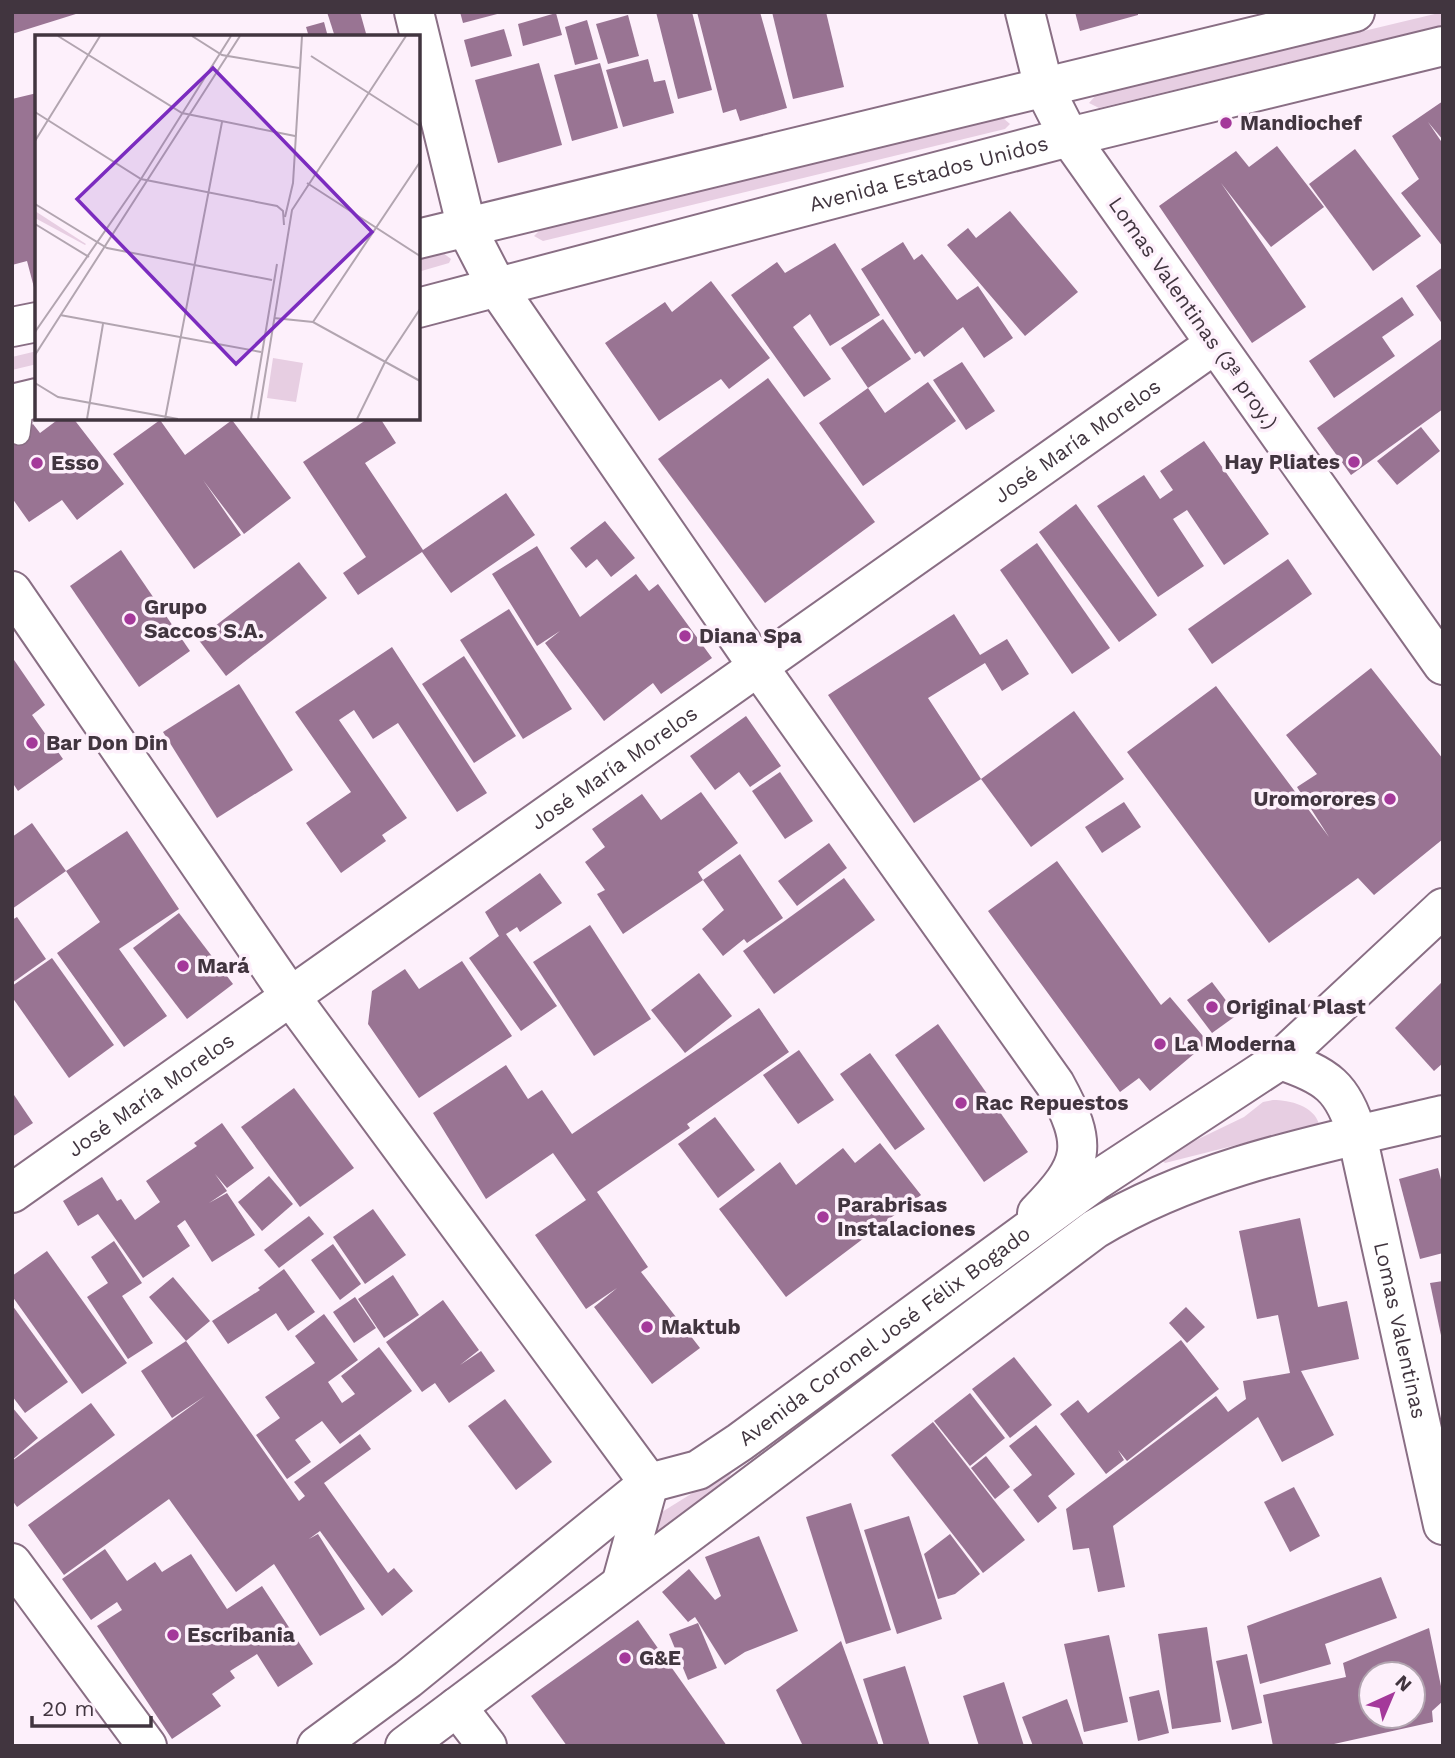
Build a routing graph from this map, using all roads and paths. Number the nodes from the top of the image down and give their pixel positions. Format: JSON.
{"nodes":[{"id":1,"x":414,"y":12,"type":"edge"},
{"id":2,"x":1025,"y":12,"type":"edge"},
{"id":3,"x":1355,"y":12,"type":"edge"},
{"id":4,"x":420,"y":35,"type":"edge"},
{"id":5,"x":420,"y":37,"type":"edge"},
{"id":6,"x":1443,"y":46,"type":"edge"},
{"id":7,"x":1044,"y":88,"type":"junction"},
{"id":8,"x":1069,"y":138,"type":"junction"},
{"id":9,"x":467,"y":229,"type":"junction"},
{"id":10,"x":420,"y":239,"type":"edge"},
{"id":11,"x":498,"y":289,"type":"junction"},
{"id":12,"x":420,"y":308,"type":"edge"},
{"id":13,"x":35,"y":322,"type":"edge"},
{"id":14,"x":12,"y":327,"type":"edge"},
{"id":15,"x":1215,"y":344,"type":"junction"},
{"id":16,"x":12,"y":591,"type":"edge"},
{"id":17,"x":757,"y":665,"type":"junction"},
{"id":18,"x":1443,"y":665,"type":"edge"},
{"id":19,"x":1437,"y":922,"type":"edge"},
{"id":20,"x":290,"y":996,"type":"junction"},
{"id":21,"x":1280,"y":1060,"type":"junction"},
{"id":22,"x":1443,"y":1115,"type":"edge"},
{"id":23,"x":1357,"y":1135,"type":"junction"},
{"id":24,"x":12,"y":1194,"type":"edge"},
{"id":25,"x":1009,"y":1243,"type":"junction"},
{"id":26,"x":649,"y":1483,"type":"junction"},
{"id":27,"x":1443,"y":1525,"type":"edge"},
{"id":28,"x":12,"y":1563,"type":"edge"},
{"id":29,"x":622,"y":1581,"type":"junction"},
{"id":30,"x":457,"y":1707,"type":"junction"},
{"id":31,"x":147,"y":1746,"type":"edge"},
{"id":32,"x":317,"y":1746,"type":"edge"},
{"id":33,"x":405,"y":1746,"type":"edge"},
{"id":34,"x":487,"y":1746,"type":"edge"}],
"edges":[{"from":1,"to":4,"type":"main road"},
{"from":2,"to":7,"type":"main road","name":"Lomas Valentinas (3ª proy.)"},
{"from":3,"to":7,"type":"main road"},
{"from":5,"to":9,"type":"main road"},
{"from":6,"to":8,"type":"main road","name":"Avenida Estados Unidos"},
{"from":7,"to":8,"type":"main road","name":"Lomas Valentinas (3ª proy.)"},
{"from":7,"to":9,"type":"main road"},
{"from":8,"to":11,"type":"main road","name":"Avenida Estados Unidos"},
{"from":8,"to":15,"type":"main road","name":"Lomas Valentinas (3ª proy.)"},
{"from":9,"to":10,"type":"main road"},
{"from":9,"to":11,"type":"main road"},
{"from":11,"to":12,"type":"main road","name":"Avenida Estados Unidos"},
{"from":11,"to":17,"type":"main road"},
{"from":13,"to":14,"type":"main road"},
{"from":15,"to":17,"type":"main road","name":"José María Morelos"},
{"from":15,"to":18,"type":"main road","name":"Lomas Valentinas (3ª proy.)"},
{"from":16,"to":20,"type":"main road"},
{"from":17,"to":20,"type":"main road","name":"José María Morelos"},
{"from":17,"to":25,"type":"main road"},
{"from":19,"to":21,"type":"main road","name":"Avenida Coronel José Félix Bogado"},
{"from":20,"to":24,"type":"main road","name":"José María Morelos"},
{"from":20,"to":26,"type":"main road"},
{"from":21,"to":23,"type":"main road","name":"Lomas Valentinas"},
{"from":21,"to":25,"type":"main road","name":"Avenida Coronel José Félix Bogado"},
{"from":22,"to":23,"type":"main road","name":"Avenida Coronel José Félix Bogado"},
{"from":23,"to":27,"type":"main road","name":"Lomas Valentinas"},
{"from":23,"to":29,"type":"main road","name":"Avenida Coronel José Félix Bogado"},
{"from":25,"to":26,"type":"main road","name":"Avenida Coronel José Félix Bogado"},
{"from":26,"to":29,"type":"main road"},
{"from":26,"to":32,"type":"main road","name":"Avenida Coronel José Félix Bogado"},
{"from":28,"to":31,"type":"main road"},
{"from":29,"to":30,"type":"main road","name":"Avenida Coronel José Félix Bogado"},
{"from":30,"to":33,"type":"main road","name":"Avenida Coronel José Félix Bogado"},
{"from":30,"to":34,"type":"main road"}]}
